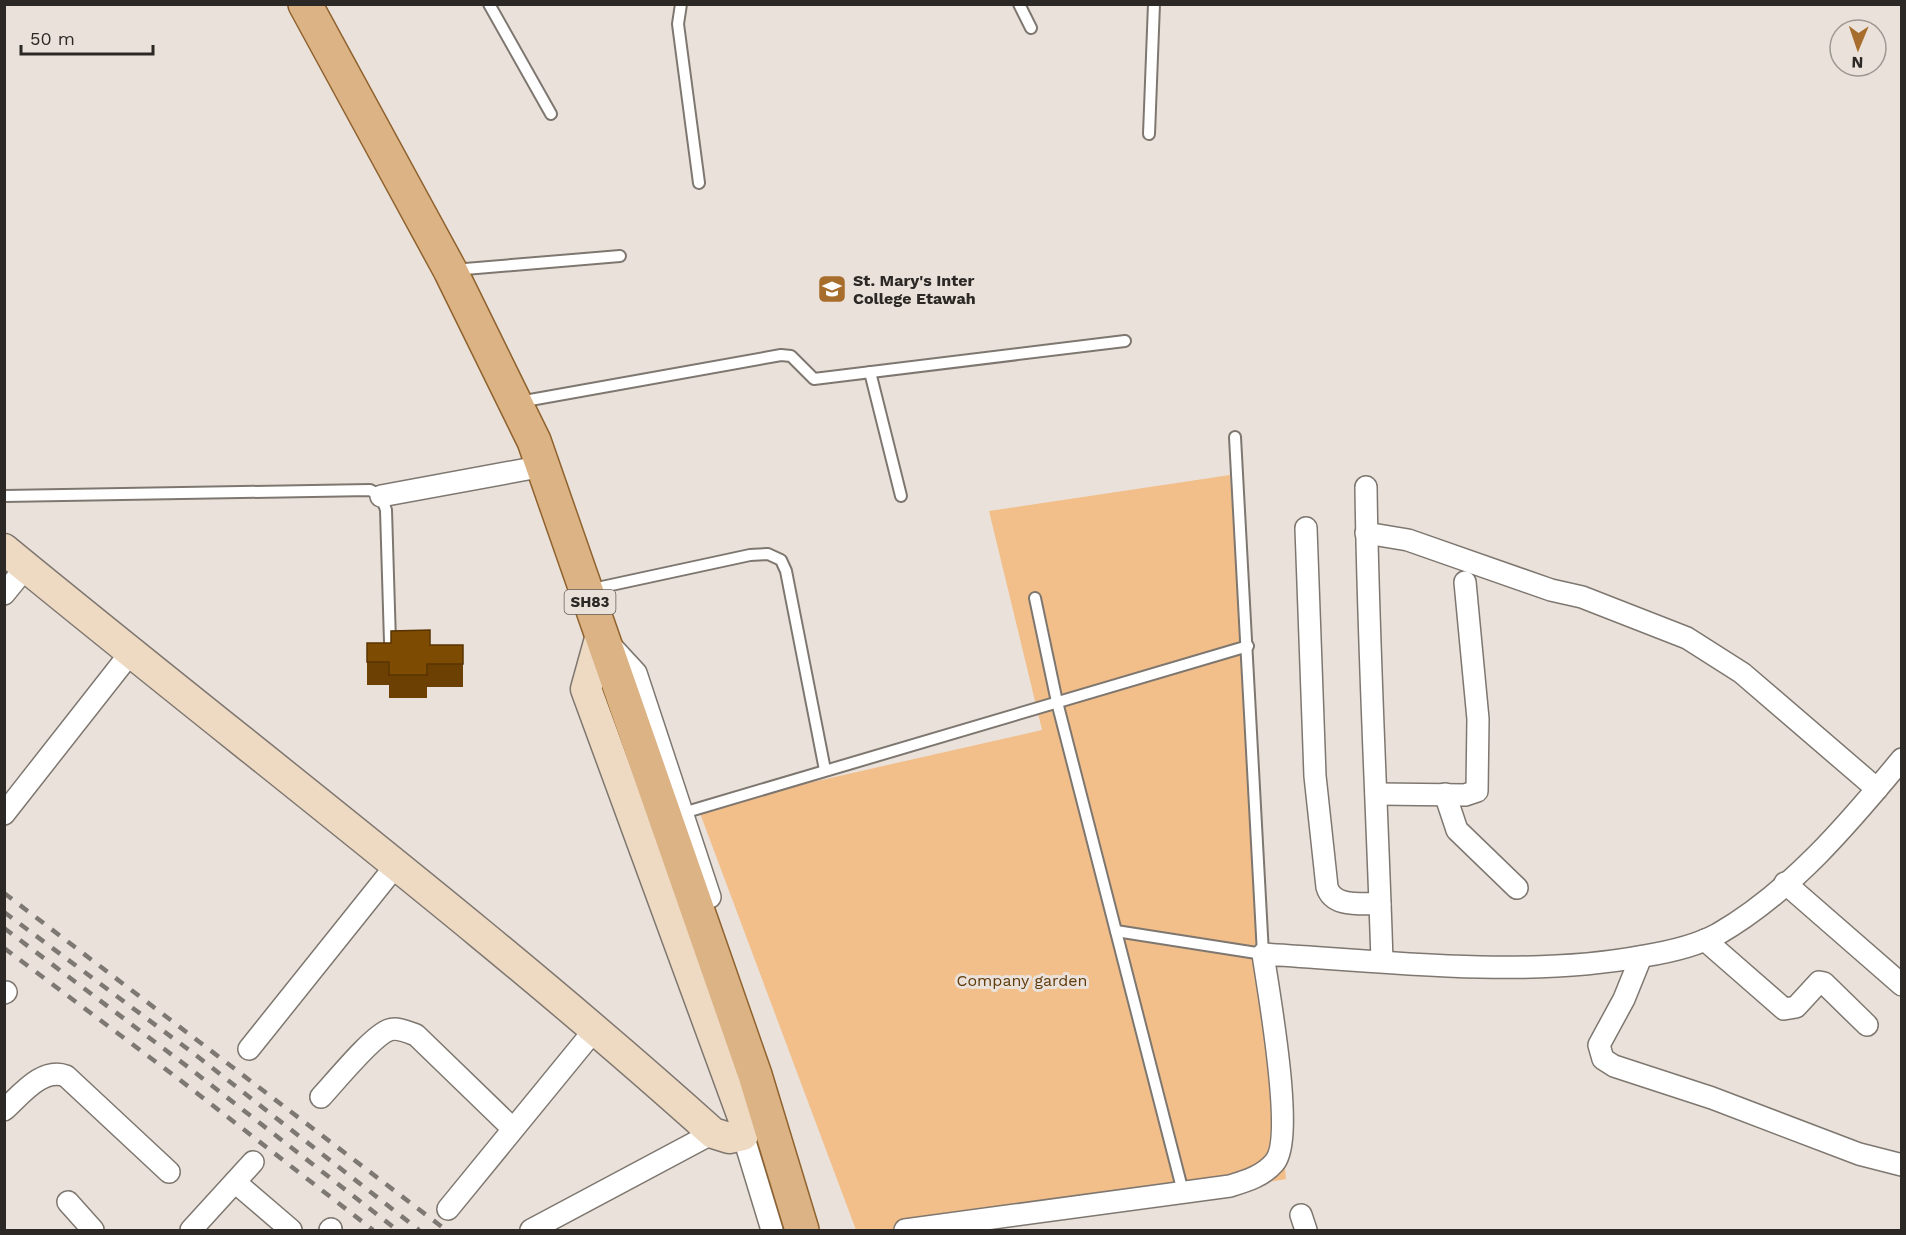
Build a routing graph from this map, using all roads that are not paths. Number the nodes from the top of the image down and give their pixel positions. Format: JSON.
{"nodes":[{"id":1,"x":305,"y":4,"type":"edge"},
{"id":2,"x":489,"y":4,"type":"edge"},
{"id":3,"x":681,"y":4,"type":"edge"},
{"id":4,"x":1019,"y":4,"type":"edge"},
{"id":5,"x":1154,"y":4,"type":"edge"},
{"id":6,"x":1031,"y":28,"type":"dead end"},
{"id":7,"x":551,"y":114,"type":"dead end"},
{"id":8,"x":1149,"y":134,"type":"dead end"},
{"id":9,"x":699,"y":183,"type":"dead end"},
{"id":10,"x":620,"y":256,"type":"dead end"},
{"id":11,"x":450,"y":270,"type":"junction"},
{"id":12,"x":1125,"y":341,"type":"dead end"},
{"id":13,"x":870,"y":372,"type":"junction"},
{"id":14,"x":515,"y":403,"type":"junction"},
{"id":15,"x":1235,"y":437,"type":"dead end"},
{"id":16,"x":544,"y":466,"type":"junction"},
{"id":17,"x":1366,"y":487,"type":"dead end"},
{"id":18,"x":4,"y":496,"type":"edge"},
{"id":19,"x":381,"y":496,"type":"junction"},
{"id":20,"x":901,"y":496,"type":"dead end"},
{"id":21,"x":1306,"y":528,"type":"dead end"},
{"id":22,"x":1366,"y":533,"type":"junction"},
{"id":23,"x":15,"y":558,"type":"edge"},
{"id":24,"x":1465,"y":582,"type":"dead end"},
{"id":25,"x":586,"y":591,"type":"junction"},
{"id":26,"x":4,"y":594,"type":"edge"},
{"id":27,"x":1035,"y":598,"type":"dead end"},
{"id":28,"x":601,"y":635,"type":"junction"},
{"id":29,"x":390,"y":642,"type":"edge"},
{"id":30,"x":1248,"y":646,"type":"junction"},
{"id":31,"x":132,"y":651,"type":"junction"},
{"id":32,"x":1057,"y":702,"type":"junction"},
{"id":33,"x":1902,"y":759,"type":"edge"},
{"id":34,"x":825,"y":770,"type":"junction"},
{"id":35,"x":1877,"y":789,"type":"junction"},
{"id":36,"x":1377,"y":794,"type":"junction"},
{"id":37,"x":1445,"y":794,"type":"junction"},
{"id":38,"x":683,"y":813,"type":"junction"},
{"id":39,"x":4,"y":814,"type":"edge"},
{"id":40,"x":397,"y":864,"type":"junction"},
{"id":41,"x":1785,"y":883,"type":"junction"},
{"id":42,"x":1517,"y":888,"type":"dead end"},
{"id":43,"x":1380,"y":904,"type":"junction"},
{"id":44,"x":1116,"y":931,"type":"junction"},
{"id":45,"x":1705,"y":940,"type":"junction"},
{"id":46,"x":1263,"y":954,"type":"junction"},
{"id":47,"x":1641,"y":957,"type":"junction"},
{"id":48,"x":1382,"y":961,"type":"junction"},
{"id":49,"x":1902,"y":985,"type":"edge"},
{"id":50,"x":1867,"y":1025,"type":"dead end"},
{"id":51,"x":596,"y":1028,"type":"junction"},
{"id":52,"x":249,"y":1049,"type":"dead end"},
{"id":53,"x":321,"y":1097,"type":"dead end"},
{"id":54,"x":4,"y":1110,"type":"edge"},
{"id":55,"x":512,"y":1128,"type":"junction"},
{"id":56,"x":713,"y":1133,"type":"junction"},
{"id":57,"x":743,"y":1135,"type":"junction"},
{"id":58,"x":253,"y":1162,"type":"dead end"},
{"id":59,"x":1902,"y":1166,"type":"edge"},
{"id":60,"x":169,"y":1172,"type":"dead end"},
{"id":61,"x":235,"y":1182,"type":"junction"},
{"id":62,"x":1183,"y":1192,"type":"junction"},
{"id":63,"x":68,"y":1202,"type":"dead end"},
{"id":64,"x":448,"y":1209,"type":"dead end"},
{"id":65,"x":93,"y":1230,"type":"edge"},
{"id":66,"x":190,"y":1230,"type":"edge"},
{"id":67,"x":291,"y":1230,"type":"edge"},
{"id":68,"x":531,"y":1230,"type":"edge"},
{"id":69,"x":772,"y":1230,"type":"edge"},
{"id":70,"x":802,"y":1230,"type":"edge"},
{"id":71,"x":813,"y":1230,"type":"edge"},
{"id":72,"x":905,"y":1230,"type":"edge"}],
"edges":[{"from":1,"to":11,"type":"main road","number":"SH83"},
{"from":2,"to":7,"type":"lane"},
{"from":3,"to":9,"type":"lane"},
{"from":4,"to":6,"type":"lane"},
{"from":5,"to":8,"type":"lane"},
{"from":10,"to":11,"type":"lane"},
{"from":11,"to":14,"type":"main road","number":"SH83"},
{"from":12,"to":13,"type":"lane"},
{"from":13,"to":14,"type":"lane"},
{"from":13,"to":20,"type":"lane"},
{"from":14,"to":16,"type":"main road","number":"SH83"},
{"from":15,"to":30,"type":"lane"},
{"from":16,"to":19,"type":"street"},
{"from":16,"to":25,"type":"main road","number":"SH83"},
{"from":17,"to":22,"type":"street"},
{"from":18,"to":19,"type":"lane"},
{"from":19,"to":29,"type":"lane"},
{"from":21,"to":43,"type":"street"},
{"from":22,"to":35,"type":"street"},
{"from":22,"to":36,"type":"street"},
{"from":23,"to":26,"type":"street"},
{"from":23,"to":31,"type":"street"},
{"from":24,"to":37,"type":"street"},
{"from":25,"to":28,"type":"main road","number":"SH83"},
{"from":25,"to":34,"type":"lane"},
{"from":27,"to":32,"type":"lane"},
{"from":28,"to":38,"type":"street"},
{"from":28,"to":57,"type":"street"},
{"from":28,"to":70,"type":"main road","number":"SH83"},
{"from":30,"to":32,"type":"lane"},
{"from":30,"to":46,"type":"lane"},
{"from":31,"to":39,"type":"street"},
{"from":31,"to":40,"type":"street"},
{"from":32,"to":34,"type":"lane"},
{"from":32,"to":44,"type":"lane"},
{"from":33,"to":35,"type":"street"},
{"from":34,"to":38,"type":"lane"},
{"from":35,"to":41,"type":"street"},
{"from":36,"to":37,"type":"street"},
{"from":36,"to":43,"type":"street"},
{"from":37,"to":42,"type":"street"},
{"from":38,"to":71,"type":"street"},
{"from":40,"to":51,"type":"street"},
{"from":40,"to":52,"type":"street"},
{"from":41,"to":45,"type":"street"},
{"from":41,"to":49,"type":"street"},
{"from":43,"to":48,"type":"street"},
{"from":44,"to":46,"type":"lane"},
{"from":44,"to":62,"type":"lane"},
{"from":45,"to":47,"type":"street"},
{"from":45,"to":50,"type":"street"},
{"from":46,"to":48,"type":"street"},
{"from":46,"to":62,"type":"street"},
{"from":47,"to":48,"type":"street"},
{"from":47,"to":59,"type":"street"},
{"from":51,"to":55,"type":"street"},
{"from":51,"to":56,"type":"street"},
{"from":53,"to":55,"type":"street"},
{"from":54,"to":60,"type":"street"},
{"from":55,"to":64,"type":"street"},
{"from":56,"to":57,"type":"street"},
{"from":56,"to":68,"type":"street"},
{"from":57,"to":69,"type":"street"},
{"from":58,"to":61,"type":"street"},
{"from":61,"to":66,"type":"street"},
{"from":61,"to":67,"type":"street"},
{"from":62,"to":72,"type":"street"},
{"from":63,"to":65,"type":"street"}]}
